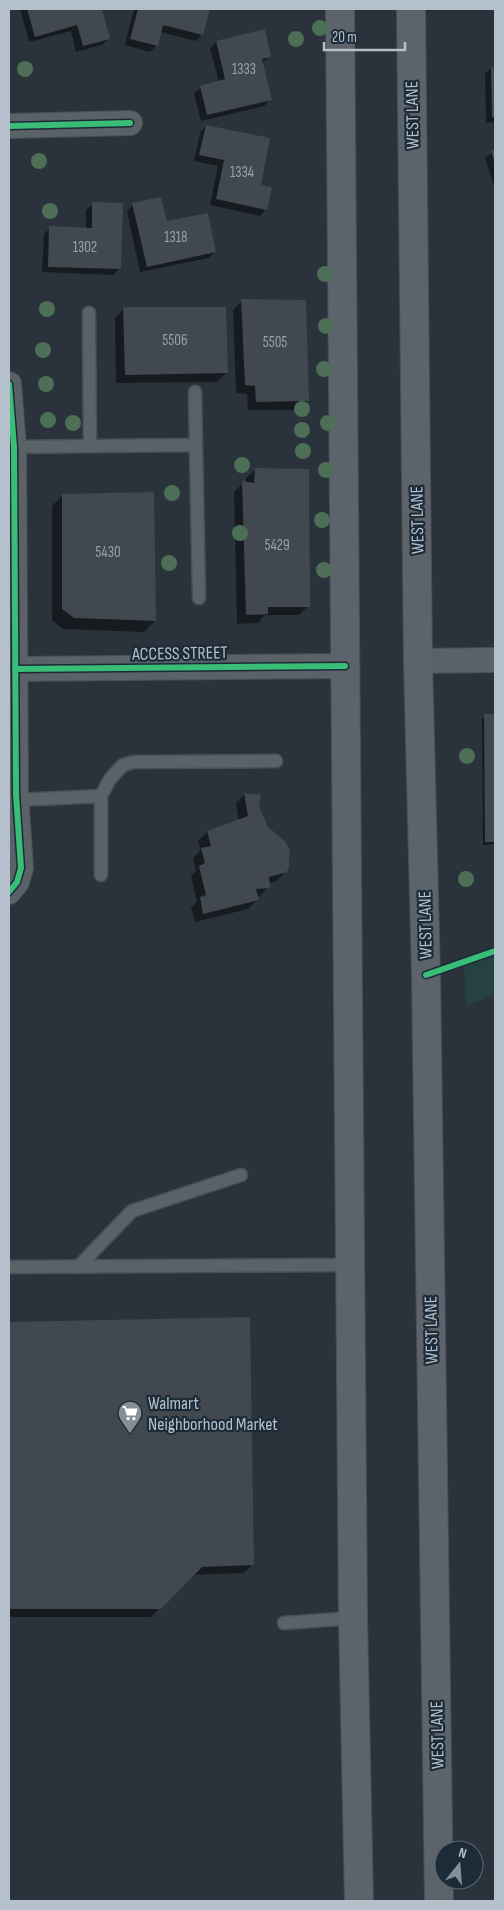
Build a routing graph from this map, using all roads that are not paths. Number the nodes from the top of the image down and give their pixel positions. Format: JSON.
{"nodes":[{"id":1,"x":340,"y":9,"type":"edge"},
{"id":2,"x":411,"y":9,"type":"edge"},
{"id":3,"x":130,"y":123,"type":"dead end"},
{"id":4,"x":9,"y":126,"type":"edge"},
{"id":5,"x":89,"y":313,"type":"dead end"},
{"id":6,"x":9,"y":384,"type":"edge"},
{"id":7,"x":195,"y":392,"type":"dead end"},
{"id":8,"x":196,"y":445,"type":"junction"},
{"id":9,"x":90,"y":446,"type":"junction"},
{"id":10,"x":12,"y":455,"type":"edge"},
{"id":11,"x":199,"y":598,"type":"dead end"},
{"id":12,"x":495,"y":660,"type":"edge"},
{"id":13,"x":418,"y":661,"type":"junction"},
{"id":14,"x":346,"y":666,"type":"junction"},
{"id":15,"x":15,"y":669,"type":"junction"},
{"id":16,"x":276,"y":761,"type":"dead end"},
{"id":17,"x":101,"y":796,"type":"junction"},
{"id":18,"x":17,"y":800,"type":"junction"},
{"id":19,"x":101,"y":875,"type":"dead end"},
{"id":20,"x":9,"y":892,"type":"edge"},
{"id":21,"x":241,"y":1175,"type":"dead end"},
{"id":22,"x":350,"y":1265,"type":"junction"},
{"id":23,"x":9,"y":1267,"type":"edge"},
{"id":24,"x":78,"y":1267,"type":"junction"},
{"id":25,"x":353,"y":1618,"type":"junction"},
{"id":26,"x":284,"y":1623,"type":"dead end"},
{"id":27,"x":359,"y":1901,"type":"edge"},
{"id":28,"x":439,"y":1901,"type":"edge"}],
"edges":[{"from":1,"to":14,"type":"main road"},
{"from":2,"to":13,"type":"main road","name":"WEST LANE"},
{"from":3,"to":4,"type":"street"},
{"from":5,"to":9,"type":"lane"},
{"from":6,"to":10,"type":"street"},
{"from":7,"to":8,"type":"lane"},
{"from":8,"to":9,"type":"lane"},
{"from":8,"to":11,"type":"lane"},
{"from":9,"to":10,"type":"lane"},
{"from":10,"to":15,"type":"street"},
{"from":12,"to":13,"type":"street"},
{"from":13,"to":28,"type":"main road","name":"WEST LANE"},
{"from":14,"to":15,"type":"street","name":"ACCESS STREET"},
{"from":14,"to":22,"type":"main road"},
{"from":15,"to":18,"type":"street"},
{"from":16,"to":17,"type":"lane"},
{"from":17,"to":18,"type":"lane"},
{"from":17,"to":19,"type":"lane"},
{"from":18,"to":20,"type":"street"},
{"from":21,"to":24,"type":"lane"},
{"from":22,"to":24,"type":"lane"},
{"from":22,"to":25,"type":"main road"},
{"from":23,"to":24,"type":"lane"},
{"from":25,"to":26,"type":"lane"},
{"from":25,"to":27,"type":"main road"}]}
